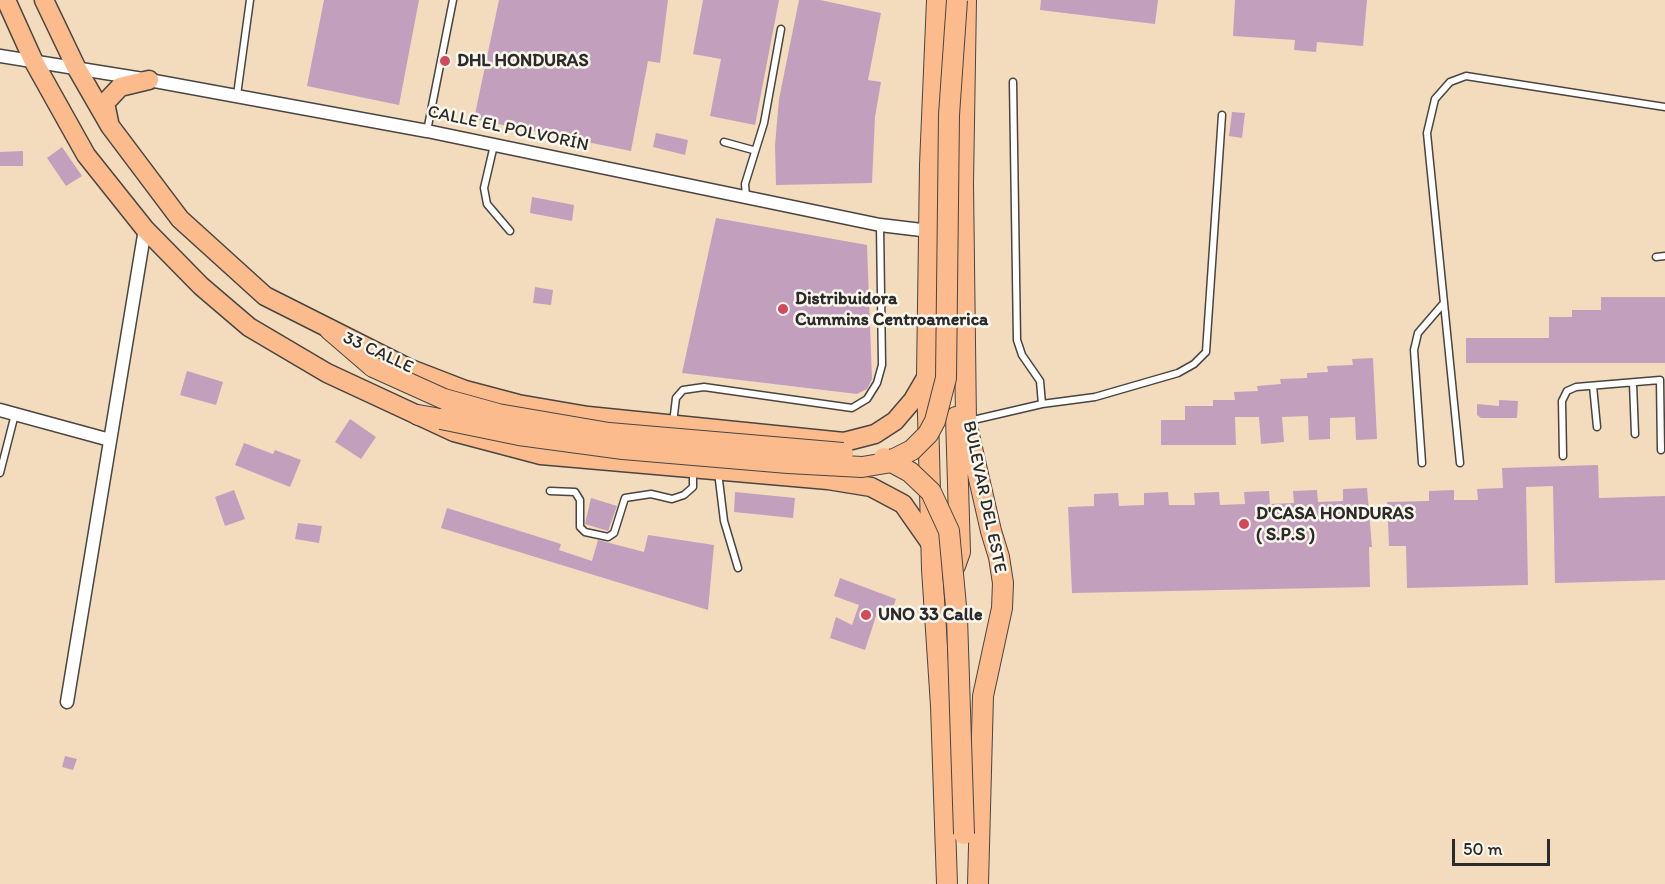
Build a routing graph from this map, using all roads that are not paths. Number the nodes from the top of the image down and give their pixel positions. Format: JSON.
{"nodes":[{"id":1,"x":6,"y":0,"type":"edge"},
{"id":2,"x":44,"y":0,"type":"edge"},
{"id":3,"x":250,"y":0,"type":"edge"},
{"id":4,"x":453,"y":0,"type":"edge"},
{"id":5,"x":937,"y":0,"type":"edge"},
{"id":6,"x":957,"y":0,"type":"edge"},
{"id":7,"x":966,"y":0,"type":"edge"},
{"id":8,"x":781,"y":29,"type":"dead end"},
{"id":9,"x":0,"y":56,"type":"edge"},
{"id":10,"x":34,"y":62,"type":"junction"},
{"id":11,"x":76,"y":67,"type":"junction"},
{"id":12,"x":149,"y":80,"type":"junction"},
{"id":13,"x":1012,"y":82,"type":"dead end"},
{"id":14,"x":237,"y":95,"type":"junction"},
{"id":15,"x":1665,"y":107,"type":"edge"},
{"id":16,"x":1222,"y":115,"type":"dead end"},
{"id":17,"x":110,"y":126,"type":"junction"},
{"id":18,"x":427,"y":131,"type":"junction"},
{"id":19,"x":724,"y":142,"type":"dead end"},
{"id":20,"x":494,"y":145,"type":"junction"},
{"id":21,"x":753,"y":150,"type":"junction"},
{"id":22,"x":746,"y":196,"type":"junction"},
{"id":23,"x":880,"y":225,"type":"junction"},
{"id":24,"x":145,"y":229,"type":"junction"},
{"id":25,"x":510,"y":231,"type":"dead end"},
{"id":26,"x":930,"y":231,"type":"junction"},
{"id":27,"x":1665,"y":255,"type":"edge"},
{"id":28,"x":1656,"y":256,"type":"dead end"},
{"id":29,"x":1443,"y":304,"type":"junction"},
{"id":30,"x":330,"y":330,"type":"junction"},
{"id":31,"x":966,"y":360,"type":"junction"},
{"id":32,"x":927,"y":376,"type":"junction"},
{"id":33,"x":1662,"y":380,"type":"edge"},
{"id":34,"x":1633,"y":383,"type":"junction"},
{"id":35,"x":1593,"y":386,"type":"junction"},
{"id":36,"x":1042,"y":404,"type":"junction"},
{"id":37,"x":0,"y":410,"type":"edge"},
{"id":38,"x":15,"y":414,"type":"junction"},
{"id":39,"x":418,"y":415,"type":"junction"},
{"id":40,"x":966,"y":422,"type":"junction"},
{"id":41,"x":673,"y":426,"type":"junction"},
{"id":42,"x":1597,"y":427,"type":"dead end"},
{"id":43,"x":1635,"y":434,"type":"dead end"},
{"id":44,"x":110,"y":440,"type":"junction"},
{"id":45,"x":831,"y":441,"type":"junction"},
{"id":46,"x":1661,"y":450,"type":"dead end"},
{"id":47,"x":1563,"y":456,"type":"dead end"},
{"id":48,"x":1422,"y":463,"type":"dead end"},
{"id":49,"x":1460,"y":463,"type":"dead end"},
{"id":50,"x":693,"y":470,"type":"junction"},
{"id":51,"x":718,"y":472,"type":"junction"},
{"id":52,"x":0,"y":473,"type":"edge"},
{"id":53,"x":828,"y":480,"type":"junction"},
{"id":54,"x":550,"y":491,"type":"dead end"},
{"id":55,"x":931,"y":544,"type":"junction"},
{"id":56,"x":738,"y":568,"type":"dead end"},
{"id":57,"x":932,"y":572,"type":"junction"},
{"id":58,"x":67,"y":702,"type":"dead end"},
{"id":59,"x":947,"y":884,"type":"edge"},
{"id":60,"x":970,"y":884,"type":"edge"},
{"id":61,"x":978,"y":884,"type":"edge"}],
"edges":[{"from":1,"to":10,"type":"main road"},
{"from":2,"to":11,"type":"main road","name":"33 CALLE"},
{"from":3,"to":14,"type":"lane"},
{"from":4,"to":18,"type":"lane"},
{"from":5,"to":26,"type":"highway"},
{"from":6,"to":39,"type":"highway","bridge":true},
{"from":7,"to":31,"type":"highway","name":"BULEVAR DEL ESTE"},
{"from":8,"to":21,"type":"lane"},
{"from":9,"to":10,"type":"street"},
{"from":10,"to":11,"type":"street","name":"CALLE EL POLVORÍN"},
{"from":10,"to":24,"type":"main road"},
{"from":11,"to":12,"type":"street","name":"CALLE EL POLVORÍN"},
{"from":11,"to":17,"type":"main road","name":"33 CALLE"},
{"from":12,"to":14,"type":"street","name":"CALLE EL POLVORÍN"},
{"from":12,"to":17,"type":"main road"},
{"from":13,"to":36,"type":"lane"},
{"from":14,"to":18,"type":"street","name":"CALLE EL POLVORÍN"},
{"from":15,"to":29,"type":"lane"},
{"from":16,"to":36,"type":"lane"},
{"from":17,"to":30,"type":"main road","name":"33 CALLE"},
{"from":18,"to":20,"type":"street","name":"CALLE EL POLVORÍN"},
{"from":19,"to":21,"type":"lane"},
{"from":20,"to":22,"type":"street","name":"CALLE EL POLVORÍN"},
{"from":20,"to":25,"type":"lane"},
{"from":21,"to":22,"type":"lane"},
{"from":22,"to":23,"type":"street","name":"CALLE EL POLVORÍN"},
{"from":23,"to":26,"type":"street","name":"CALLE EL POLVORÍN"},
{"from":23,"to":41,"type":"lane"},
{"from":24,"to":39,"type":"main road"},
{"from":24,"to":44,"type":"street"},
{"from":26,"to":32,"type":"highway"},
{"from":27,"to":28,"type":"lane"},
{"from":29,"to":48,"type":"lane"},
{"from":29,"to":49,"type":"lane"},
{"from":30,"to":41,"type":"main road","name":"33 CALLE"},
{"from":30,"to":60,"type":"highway","bridge":true},
{"from":31,"to":40,"type":"highway","name":"BULEVAR DEL ESTE"},
{"from":31,"to":57,"type":"highway"},
{"from":32,"to":45,"type":"main road","name":"33 CALLE"},
{"from":32,"to":55,"type":"highway"},
{"from":33,"to":34,"type":"lane"},
{"from":33,"to":46,"type":"lane"},
{"from":34,"to":35,"type":"lane"},
{"from":34,"to":43,"type":"lane"},
{"from":35,"to":42,"type":"lane"},
{"from":35,"to":47,"type":"lane"},
{"from":36,"to":40,"type":"lane"},
{"from":37,"to":38,"type":"street"},
{"from":38,"to":44,"type":"street"},
{"from":38,"to":52,"type":"lane"},
{"from":39,"to":50,"type":"main road"},
{"from":40,"to":61,"type":"highway","name":"BULEVAR DEL ESTE"},
{"from":41,"to":45,"type":"main road","name":"33 CALLE"},
{"from":44,"to":58,"type":"street"},
{"from":45,"to":53,"type":"main road"},
{"from":50,"to":51,"type":"main road"},
{"from":50,"to":54,"type":"lane"},
{"from":51,"to":53,"type":"main road"},
{"from":51,"to":56,"type":"lane"},
{"from":53,"to":55,"type":"main road"},
{"from":55,"to":57,"type":"highway"},
{"from":57,"to":59,"type":"highway"}]}
